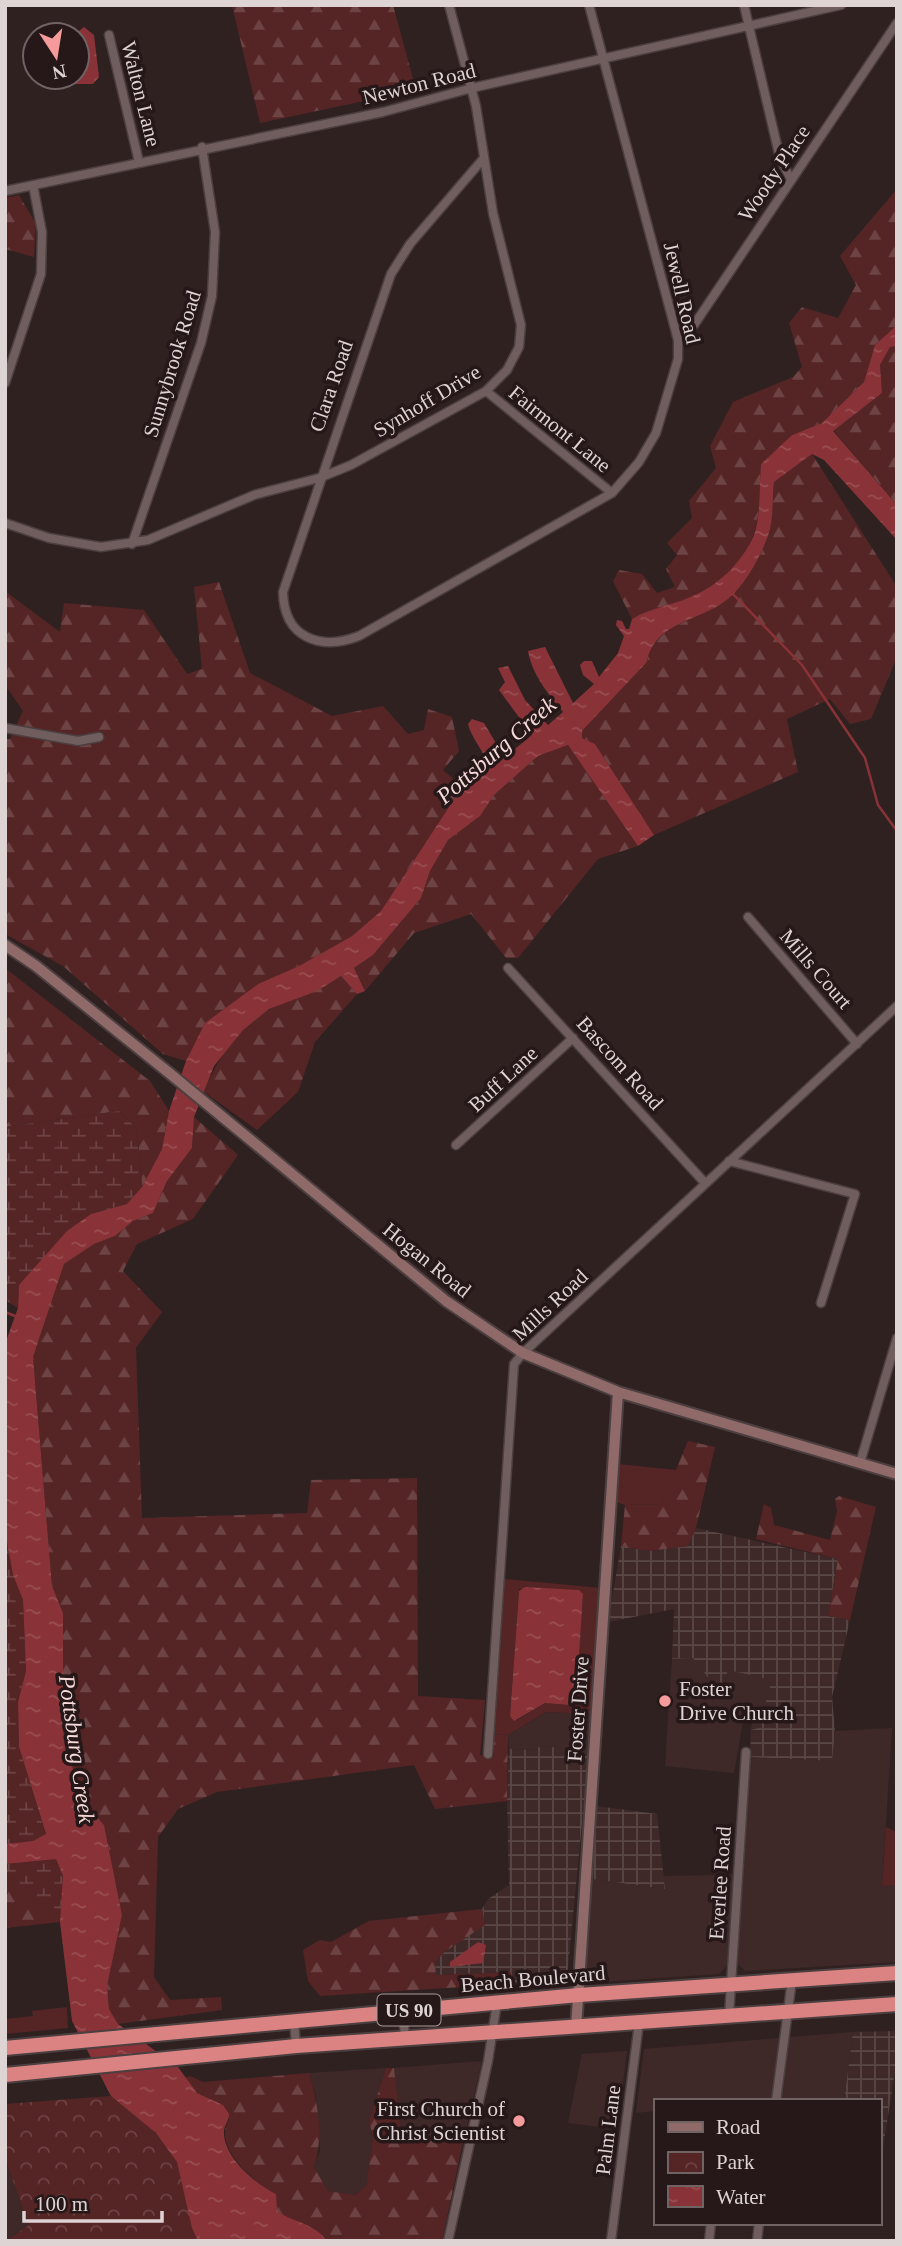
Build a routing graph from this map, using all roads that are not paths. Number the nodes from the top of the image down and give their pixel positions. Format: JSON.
{"nodes":[{"id":1,"x":449,"y":5,"type":"edge"},
{"id":2,"x":589,"y":5,"type":"edge"},
{"id":3,"x":744,"y":5,"type":"edge"},
{"id":4,"x":841,"y":5,"type":"edge"},
{"id":5,"x":897,"y":23,"type":"edge"},
{"id":6,"x":749,"y":26,"type":"junction"},
{"id":7,"x":109,"y":35,"type":"dead end"},
{"id":8,"x":602,"y":58,"type":"junction"},
{"id":9,"x":472,"y":88,"type":"junction"},
{"id":10,"x":202,"y":147,"type":"junction"},
{"id":11,"x":483,"y":159,"type":"junction"},
{"id":12,"x":139,"y":162,"type":"junction"},
{"id":13,"x":791,"y":180,"type":"junction"},
{"id":14,"x":33,"y":185,"type":"junction"},
{"id":15,"x":5,"y":191,"type":"edge"},
{"id":16,"x":678,"y":340,"type":"junction"},
{"id":17,"x":5,"y":383,"type":"edge"},
{"id":18,"x":486,"y":391,"type":"junction"},
{"id":19,"x":319,"y":478,"type":"junction"},
{"id":20,"x":612,"y":493,"type":"junction"},
{"id":21,"x":5,"y":523,"type":"edge"},
{"id":22,"x":132,"y":544,"type":"junction"},
{"id":23,"x":314,"y":641,"type":"joint"},
{"id":24,"x":5,"y":729,"type":"edge"},
{"id":25,"x":99,"y":737,"type":"dead end"},
{"id":26,"x":748,"y":916,"type":"dead end"},
{"id":27,"x":5,"y":945,"type":"edge"},
{"id":28,"x":508,"y":968,"type":"dead end"},
{"id":29,"x":897,"y":1006,"type":"edge"},
{"id":30,"x":573,"y":1038,"type":"junction"},
{"id":31,"x":857,"y":1044,"type":"junction"},
{"id":32,"x":456,"y":1145,"type":"dead end"},
{"id":33,"x":729,"y":1161,"type":"junction"},
{"id":34,"x":705,"y":1183,"type":"junction"},
{"id":35,"x":821,"y":1303,"type":"dead end"},
{"id":36,"x":897,"y":1338,"type":"edge"},
{"id":37,"x":523,"y":1353,"type":"junction"},
{"id":38,"x":618,"y":1392,"type":"junction"},
{"id":39,"x":860,"y":1463,"type":"junction"},
{"id":40,"x":897,"y":1474,"type":"edge"},
{"id":41,"x":746,"y":1752,"type":"dead end"},
{"id":42,"x":488,"y":1754,"type":"dead end"},
{"id":43,"x":897,"y":1973,"type":"edge"},
{"id":44,"x":792,"y":1980,"type":"junction"},
{"id":45,"x":731,"y":1984,"type":"junction"},
{"id":46,"x":579,"y":1995,"type":"junction"},
{"id":47,"x":497,"y":2003,"type":"junction"},
{"id":48,"x":897,"y":2004,"type":"edge"},
{"id":49,"x":403,"y":2011,"type":"junction"},
{"id":50,"x":788,"y":2012,"type":"junction"},
{"id":51,"x":729,"y":2016,"type":"junction"},
{"id":52,"x":294,"y":2020,"type":"junction"},
{"id":53,"x":639,"y":2023,"type":"junction"},
{"id":54,"x":576,"y":2028,"type":"junction"},
{"id":55,"x":493,"y":2033,"type":"junction"},
{"id":56,"x":405,"y":2039,"type":"junction"},
{"id":57,"x":296,"y":2046,"type":"junction"},
{"id":58,"x":5,"y":2048,"type":"edge"},
{"id":59,"x":5,"y":2075,"type":"edge"},
{"id":60,"x":776,"y":2099,"type":"edge"},
{"id":61,"x":447,"y":2241,"type":"edge"},
{"id":62,"x":611,"y":2241,"type":"edge"}],
"edges":[{"from":1,"to":9,"type":"street","name":"Synhoff Drive"},
{"from":2,"to":8,"type":"street","name":"Jewell Road"},
{"from":3,"to":6,"type":"street"},
{"from":4,"to":6,"type":"street","name":"Newton Road"},
{"from":5,"to":13,"type":"street","name":"Woody Place"},
{"from":6,"to":8,"type":"street","name":"Newton Road"},
{"from":6,"to":13,"type":"street"},
{"from":7,"to":12,"type":"street","name":"Walton Lane"},
{"from":8,"to":9,"type":"street","name":"Newton Road"},
{"from":8,"to":16,"type":"street","name":"Jewell Road"},
{"from":9,"to":10,"type":"street","name":"Newton Road"},
{"from":9,"to":11,"type":"street","name":"Synhoff Drive"},
{"from":10,"to":12,"type":"street","name":"Newton Road"},
{"from":10,"to":22,"type":"street","name":"Sunnybrook Road"},
{"from":11,"to":18,"type":"street","name":"Synhoff Drive"},
{"from":11,"to":19,"type":"street","name":"Clara Road"},
{"from":12,"to":14,"type":"street","name":"Newton Road"},
{"from":13,"to":16,"type":"street","name":"Woody Place"},
{"from":14,"to":15,"type":"street","name":"Newton Road"},
{"from":14,"to":17,"type":"street"},
{"from":16,"to":20,"type":"street","name":"Jewell Road"},
{"from":18,"to":19,"type":"street","name":"Synhoff Drive"},
{"from":18,"to":20,"type":"street","name":"Fairmont Lane"},
{"from":19,"to":22,"type":"street","name":"Synhoff Drive"},
{"from":19,"to":23,"type":"street","name":"Clara Road"},
{"from":20,"to":23,"type":"street","name":"Jewell Road"},
{"from":21,"to":22,"type":"street","name":"Synhoff Drive"},
{"from":24,"to":25,"type":"street"},
{"from":26,"to":31,"type":"street","name":"Mills Court"},
{"from":27,"to":37,"type":"main road","name":"Hogan Road"},
{"from":28,"to":30,"type":"street","name":"Bascom Road"},
{"from":29,"to":31,"type":"street","name":"Mills Road"},
{"from":30,"to":32,"type":"street","name":"Buff Lane"},
{"from":30,"to":34,"type":"street","name":"Bascom Road"},
{"from":31,"to":33,"type":"street","name":"Mills Road"},
{"from":33,"to":34,"type":"street","name":"Mills Road"},
{"from":33,"to":35,"type":"street"},
{"from":34,"to":37,"type":"street","name":"Mills Road"},
{"from":36,"to":39,"type":"street"},
{"from":37,"to":38,"type":"main road","name":"Hogan Road"},
{"from":37,"to":42,"type":"street","name":"Mills Road"},
{"from":38,"to":39,"type":"main road","name":"Hogan Road"},
{"from":38,"to":46,"type":"main road","name":"Foster Drive"},
{"from":39,"to":40,"type":"main road","name":"Hogan Road"},
{"from":41,"to":45,"type":"street","name":"Everlee Road"},
{"from":43,"to":44,"type":"highway","name":"Beach Boulevard","number":"US 90"},
{"from":44,"to":45,"type":"highway","name":"Beach Boulevard","number":"US 90"},
{"from":44,"to":50,"type":"street"},
{"from":45,"to":46,"type":"highway","name":"Beach Boulevard","number":"US 90"},
{"from":45,"to":51,"type":"street","name":"Everlee Road"},
{"from":46,"to":47,"type":"highway","name":"Beach Boulevard","number":"US 90"},
{"from":46,"to":54,"type":"main road","name":"Foster Drive"},
{"from":47,"to":49,"type":"highway","name":"Beach Boulevard","number":"US 90"},
{"from":47,"to":55,"type":"street"},
{"from":48,"to":50,"type":"highway","number":"US 90"},
{"from":49,"to":52,"type":"highway","name":"Beach Boulevard","number":"US 90"},
{"from":49,"to":56,"type":"street"},
{"from":50,"to":51,"type":"highway","number":"US 90"},
{"from":50,"to":60,"type":"street"},
{"from":51,"to":53,"type":"highway","number":"US 90"},
{"from":52,"to":57,"type":"street"},
{"from":52,"to":58,"type":"highway","name":"Beach Boulevard","number":"US 90"},
{"from":53,"to":54,"type":"highway","number":"US 90"},
{"from":53,"to":62,"type":"street","name":"Palm Lane"},
{"from":54,"to":55,"type":"highway","number":"US 90"},
{"from":55,"to":56,"type":"highway","number":"US 90"},
{"from":55,"to":61,"type":"street"},
{"from":56,"to":57,"type":"highway","number":"US 90"},
{"from":57,"to":59,"type":"highway","number":"US 90"}]}
